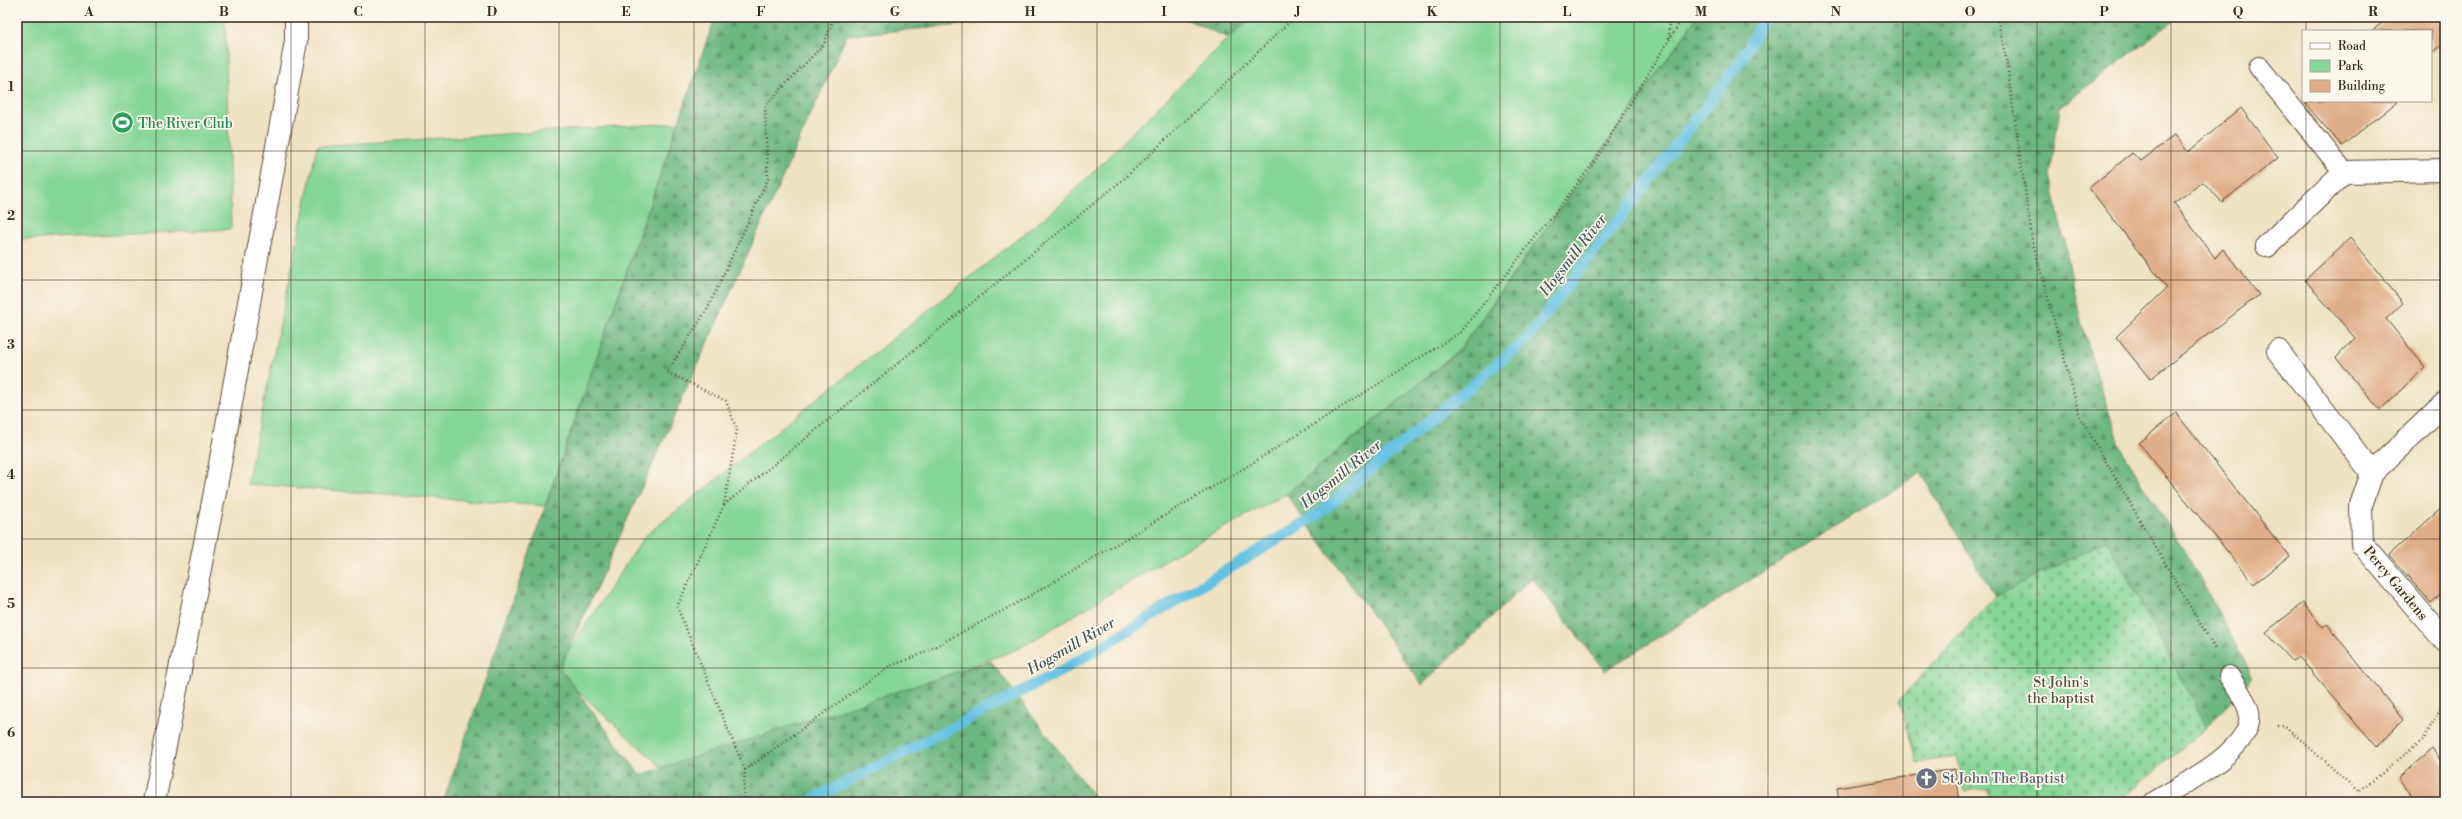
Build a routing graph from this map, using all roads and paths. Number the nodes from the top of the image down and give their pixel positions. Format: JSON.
{"nodes":[{"id":1,"x":296,"y":17,"type":"edge"},
{"id":2,"x":834,"y":17,"type":"edge"},
{"id":3,"x":1295,"y":17,"type":"edge"},
{"id":4,"x":1669,"y":17,"type":"edge"},
{"id":5,"x":1683,"y":17,"type":"edge"},
{"id":6,"x":1997,"y":17,"type":"edge"},
{"id":7,"x":1669,"y":39,"type":"junction"},
{"id":8,"x":2259,"y":67,"type":"dead end"},
{"id":9,"x":2445,"y":170,"type":"edge"},
{"id":10,"x":2344,"y":172,"type":"junction"},
{"id":11,"x":2267,"y":246,"type":"dead end"},
{"id":12,"x":2278,"y":351,"type":"dead end"},
{"id":13,"x":2445,"y":403,"type":"edge"},
{"id":14,"x":2372,"y":473,"type":"junction"},
{"id":15,"x":724,"y":505,"type":"junction"},
{"id":16,"x":2445,"y":641,"type":"edge"},
{"id":17,"x":2229,"y":676,"type":"joint"},
{"id":18,"x":2445,"y":699,"type":"edge"},
{"id":19,"x":2247,"y":730,"type":"junction"},
{"id":20,"x":745,"y":770,"type":"junction"},
{"id":21,"x":154,"y":802,"type":"edge"},
{"id":22,"x":743,"y":802,"type":"edge"},
{"id":23,"x":2154,"y":802,"type":"edge"}],
"edges":[{"from":1,"to":21,"type":"street"},
{"from":2,"to":15,"type":"path"},
{"from":3,"to":15,"type":"path"},
{"from":4,"to":7,"type":"path"},
{"from":5,"to":7,"type":"path"},
{"from":6,"to":17,"type":"path"},
{"from":7,"to":20,"type":"path"},
{"from":8,"to":10,"type":"lane"},
{"from":9,"to":10,"type":"street"},
{"from":10,"to":11,"type":"street"},
{"from":12,"to":14,"type":"street"},
{"from":13,"to":14,"type":"street","name":"Percy Gardens"},
{"from":14,"to":16,"type":"street","name":"Percy Gardens"},
{"from":15,"to":20,"type":"path"},
{"from":17,"to":19,"type":"lane"},
{"from":18,"to":19,"type":"path"},
{"from":19,"to":23,"type":"lane"},
{"from":20,"to":22,"type":"path"}]}
